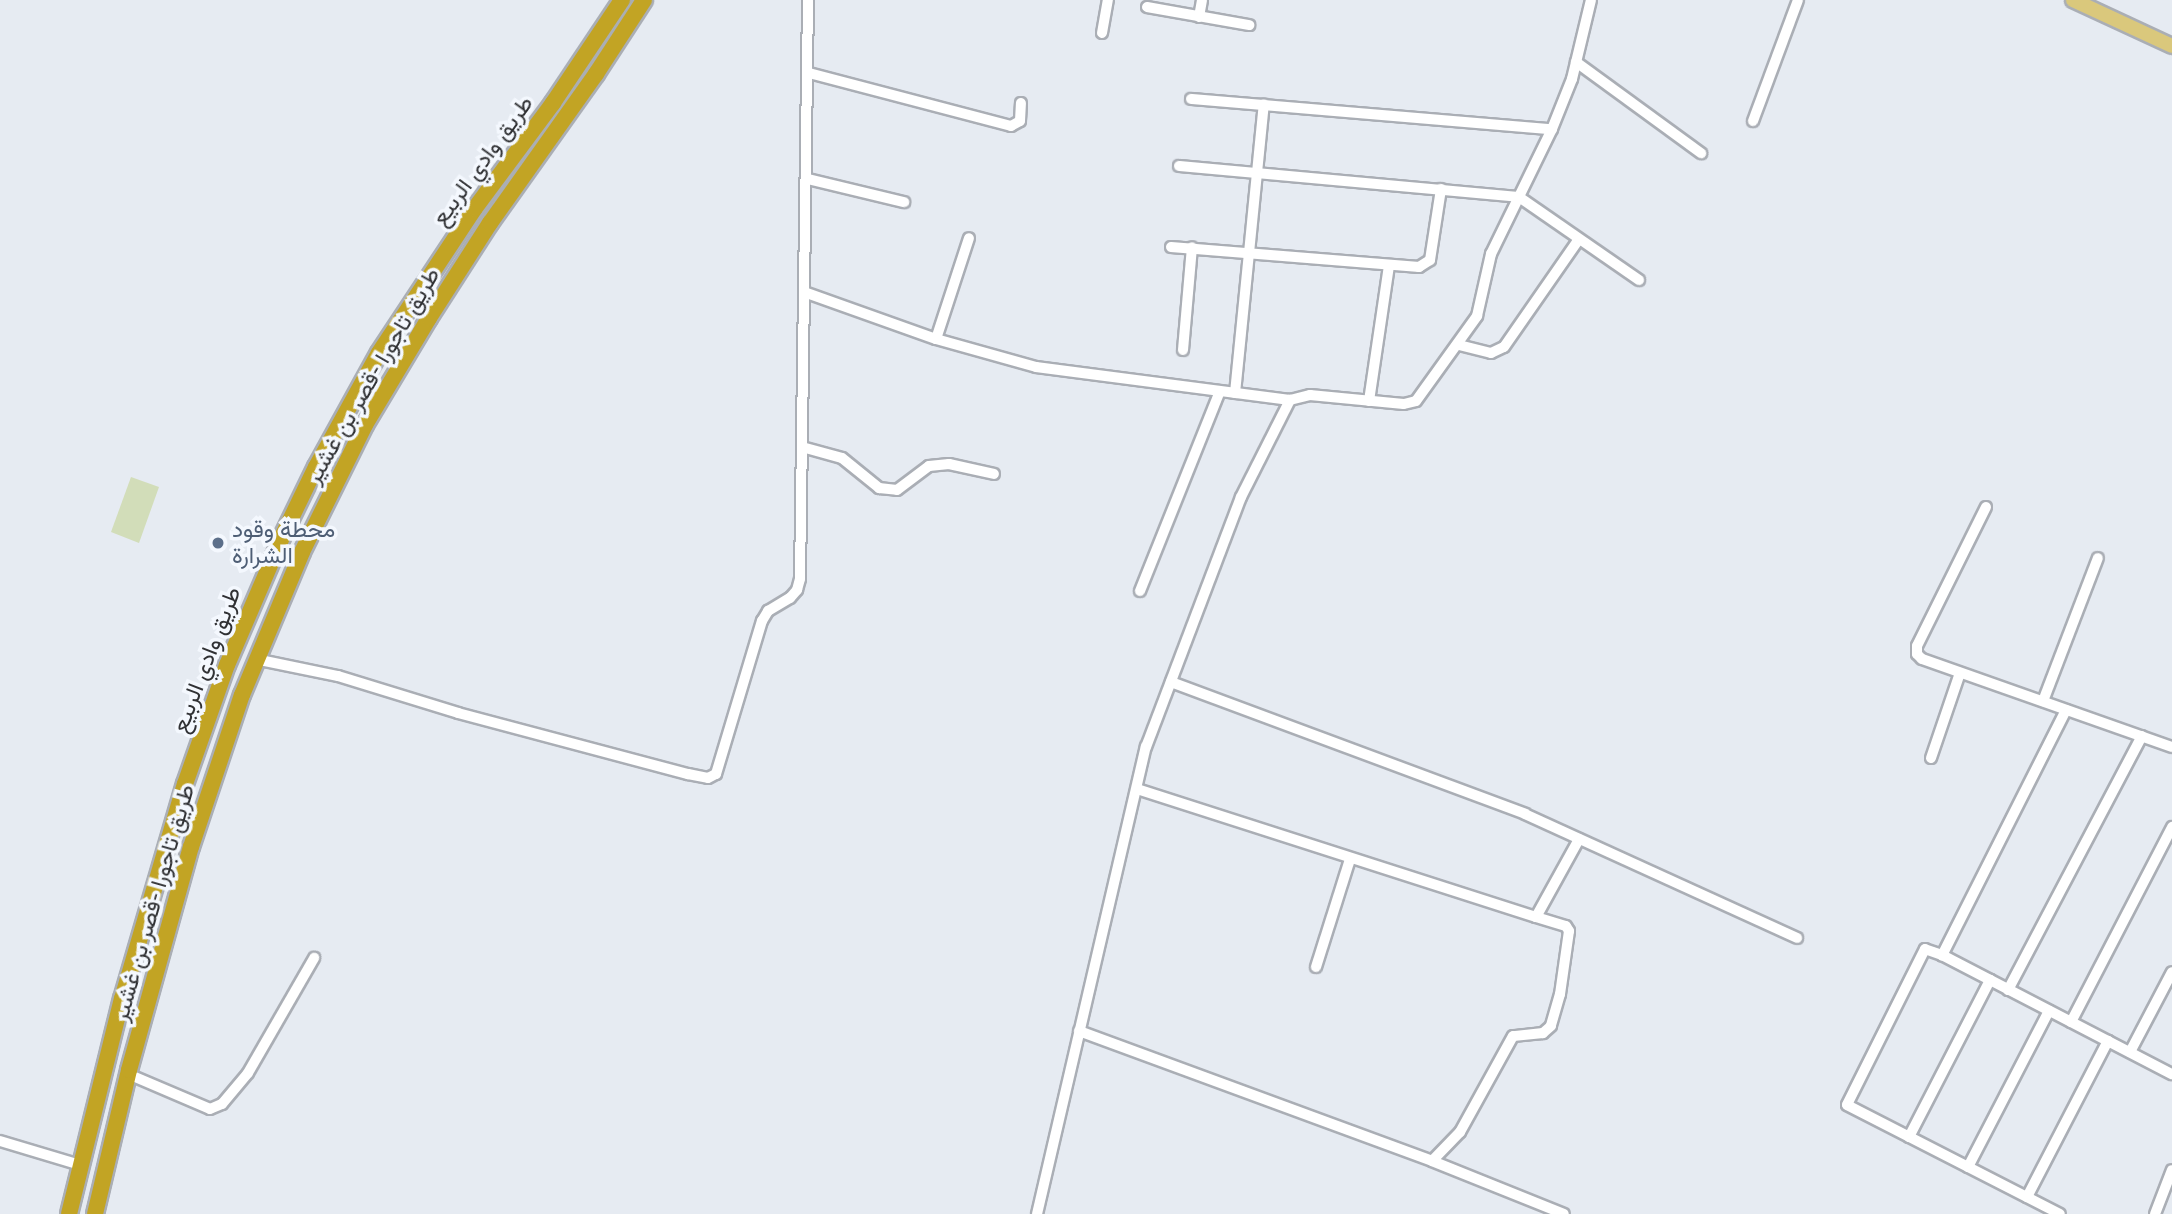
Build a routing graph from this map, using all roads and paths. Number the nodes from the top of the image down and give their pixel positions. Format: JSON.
{"nodes":[{"id":1,"x":622,"y":0,"type":"edge"},
{"id":2,"x":644,"y":0,"type":"edge"},
{"id":3,"x":808,"y":0,"type":"edge"},
{"id":4,"x":1108,"y":0,"type":"edge"},
{"id":5,"x":1202,"y":0,"type":"edge"},
{"id":6,"x":1591,"y":0,"type":"edge"},
{"id":7,"x":1798,"y":0,"type":"edge"},
{"id":8,"x":2073,"y":0,"type":"edge"},
{"id":9,"x":1147,"y":7,"type":"dead end"},
{"id":10,"x":1199,"y":16,"type":"junction"},
{"id":11,"x":1249,"y":25,"type":"dead end"},
{"id":12,"x":1102,"y":33,"type":"dead end"},
{"id":13,"x":2172,"y":46,"type":"edge"},
{"id":14,"x":1576,"y":62,"type":"junction"},
{"id":15,"x":809,"y":73,"type":"junction"},
{"id":16,"x":1191,"y":99,"type":"dead end"},
{"id":17,"x":1021,"y":103,"type":"dead end"},
{"id":18,"x":1264,"y":104,"type":"junction"},
{"id":19,"x":1753,"y":121,"type":"dead end"},
{"id":20,"x":1552,"y":129,"type":"junction"},
{"id":21,"x":1701,"y":153,"type":"dead end"},
{"id":22,"x":1179,"y":166,"type":"dead end"},
{"id":23,"x":1257,"y":173,"type":"junction"},
{"id":24,"x":808,"y":179,"type":"junction"},
{"id":25,"x":1441,"y":189,"type":"junction"},
{"id":26,"x":1519,"y":197,"type":"junction"},
{"id":27,"x":904,"y":202,"type":"dead end"},
{"id":28,"x":969,"y":238,"type":"dead end"},
{"id":29,"x":1579,"y":239,"type":"junction"},
{"id":30,"x":1171,"y":247,"type":"dead end"},
{"id":31,"x":1192,"y":247,"type":"junction"},
{"id":32,"x":1249,"y":252,"type":"junction"},
{"id":33,"x":1389,"y":266,"type":"junction"},
{"id":34,"x":1639,"y":281,"type":"dead end"},
{"id":35,"x":804,"y":292,"type":"junction"},
{"id":36,"x":936,"y":339,"type":"junction"},
{"id":37,"x":1459,"y":345,"type":"junction"},
{"id":38,"x":1183,"y":351,"type":"dead end"},
{"id":39,"x":1220,"y":391,"type":"junction"},
{"id":40,"x":1235,"y":393,"type":"junction"},
{"id":41,"x":1290,"y":400,"type":"junction"},
{"id":42,"x":1369,"y":401,"type":"junction"},
{"id":43,"x":802,"y":447,"type":"junction"},
{"id":44,"x":994,"y":474,"type":"dead end"},
{"id":45,"x":1986,"y":507,"type":"dead end"},
{"id":46,"x":2098,"y":558,"type":"dead end"},
{"id":47,"x":1140,"y":591,"type":"dead end"},
{"id":48,"x":255,"y":659,"type":"junction"},
{"id":49,"x":1959,"y":673,"type":"junction"},
{"id":50,"x":1171,"y":682,"type":"junction"},
{"id":51,"x":2043,"y":701,"type":"junction"},
{"id":52,"x":2066,"y":710,"type":"junction"},
{"id":53,"x":2142,"y":736,"type":"junction"},
{"id":54,"x":2172,"y":747,"type":"edge"},
{"id":55,"x":1931,"y":758,"type":"dead end"},
{"id":56,"x":1137,"y":789,"type":"junction"},
{"id":57,"x":2172,"y":827,"type":"edge"},
{"id":58,"x":1579,"y":839,"type":"junction"},
{"id":59,"x":1350,"y":859,"type":"junction"},
{"id":60,"x":1536,"y":917,"type":"junction"},
{"id":61,"x":1797,"y":938,"type":"dead end"},
{"id":62,"x":1942,"y":955,"type":"junction"},
{"id":63,"x":314,"y":958,"type":"dead end"},
{"id":64,"x":1317,"y":967,"type":"dead end"},
{"id":65,"x":2172,"y":972,"type":"edge"},
{"id":66,"x":1990,"y":980,"type":"junction"},
{"id":67,"x":2008,"y":990,"type":"junction"},
{"id":68,"x":2049,"y":1011,"type":"junction"},
{"id":69,"x":2071,"y":1022,"type":"junction"},
{"id":70,"x":1079,"y":1031,"type":"junction"},
{"id":71,"x":2108,"y":1041,"type":"junction"},
{"id":72,"x":2130,"y":1052,"type":"junction"},
{"id":73,"x":128,"y":1074,"type":"junction"},
{"id":74,"x":2172,"y":1074,"type":"edge"},
{"id":75,"x":1909,"y":1137,"type":"junction"},
{"id":76,"x":0,"y":1141,"type":"edge"},
{"id":77,"x":1432,"y":1161,"type":"junction"},
{"id":78,"x":80,"y":1165,"type":"junction"},
{"id":79,"x":1968,"y":1167,"type":"junction"},
{"id":80,"x":2172,"y":1170,"type":"edge"},
{"id":81,"x":2027,"y":1197,"type":"junction"},
{"id":82,"x":69,"y":1214,"type":"edge"},
{"id":83,"x":95,"y":1214,"type":"edge"},
{"id":84,"x":1037,"y":1214,"type":"edge"},
{"id":85,"x":1564,"y":1214,"type":"edge"},
{"id":86,"x":2060,"y":1214,"type":"edge"},
{"id":87,"x":2155,"y":1214,"type":"edge"}],
"edges":[{"from":1,"to":78,"type":"highway","name":"طريق وادي الربيع"},
{"from":2,"to":48,"type":"highway","name":"طريق تاجورا -قصر بن غشير"},
{"from":3,"to":15,"type":"street"},
{"from":4,"to":12,"type":"street"},
{"from":5,"to":10,"type":"street"},
{"from":6,"to":14,"type":"street"},
{"from":7,"to":19,"type":"street"},
{"from":8,"to":13,"type":"main road"},
{"from":9,"to":10,"type":"street"},
{"from":10,"to":11,"type":"street"},
{"from":14,"to":20,"type":"street"},
{"from":14,"to":21,"type":"street"},
{"from":15,"to":17,"type":"street"},
{"from":15,"to":24,"type":"street"},
{"from":16,"to":18,"type":"street"},
{"from":18,"to":20,"type":"street"},
{"from":18,"to":23,"type":"street"},
{"from":20,"to":26,"type":"street"},
{"from":22,"to":23,"type":"street"},
{"from":23,"to":25,"type":"street"},
{"from":23,"to":32,"type":"street"},
{"from":24,"to":27,"type":"street"},
{"from":24,"to":35,"type":"street"},
{"from":25,"to":26,"type":"street"},
{"from":25,"to":33,"type":"street"},
{"from":26,"to":29,"type":"street"},
{"from":26,"to":37,"type":"street"},
{"from":28,"to":36,"type":"street"},
{"from":29,"to":34,"type":"street"},
{"from":29,"to":37,"type":"street"},
{"from":30,"to":31,"type":"street"},
{"from":31,"to":32,"type":"street"},
{"from":31,"to":38,"type":"street"},
{"from":32,"to":33,"type":"street"},
{"from":32,"to":40,"type":"street"},
{"from":33,"to":42,"type":"street"},
{"from":35,"to":36,"type":"street"},
{"from":35,"to":43,"type":"street"},
{"from":36,"to":39,"type":"street"},
{"from":37,"to":42,"type":"street"},
{"from":39,"to":40,"type":"street"},
{"from":39,"to":47,"type":"street"},
{"from":40,"to":41,"type":"street"},
{"from":41,"to":42,"type":"street"},
{"from":41,"to":50,"type":"street"},
{"from":43,"to":44,"type":"street"},
{"from":43,"to":48,"type":"street"},
{"from":45,"to":49,"type":"street"},
{"from":46,"to":51,"type":"street"},
{"from":48,"to":73,"type":"highway","name":"طريق تاجورا -قصر بن غشير"},
{"from":49,"to":51,"type":"street"},
{"from":49,"to":55,"type":"street"},
{"from":50,"to":56,"type":"street"},
{"from":50,"to":58,"type":"street"},
{"from":51,"to":52,"type":"street"},
{"from":52,"to":53,"type":"street"},
{"from":52,"to":62,"type":"street"},
{"from":53,"to":54,"type":"street"},
{"from":53,"to":67,"type":"street"},
{"from":56,"to":59,"type":"street"},
{"from":56,"to":70,"type":"street"},
{"from":57,"to":69,"type":"street"},
{"from":58,"to":60,"type":"street"},
{"from":58,"to":61,"type":"street"},
{"from":59,"to":60,"type":"street"},
{"from":59,"to":64,"type":"street"},
{"from":60,"to":77,"type":"street"},
{"from":62,"to":66,"type":"street"},
{"from":62,"to":75,"type":"street"},
{"from":63,"to":73,"type":"street"},
{"from":65,"to":72,"type":"street"},
{"from":66,"to":67,"type":"street"},
{"from":66,"to":75,"type":"street"},
{"from":67,"to":68,"type":"street"},
{"from":68,"to":69,"type":"street"},
{"from":68,"to":79,"type":"street"},
{"from":69,"to":71,"type":"street"},
{"from":70,"to":77,"type":"street"},
{"from":70,"to":84,"type":"street"},
{"from":71,"to":72,"type":"street"},
{"from":71,"to":81,"type":"street"},
{"from":72,"to":74,"type":"street"},
{"from":73,"to":83,"type":"highway","name":"طريق تاجورا -قصر بن غشير"},
{"from":75,"to":79,"type":"street"},
{"from":76,"to":78,"type":"street"},
{"from":77,"to":85,"type":"street"},
{"from":78,"to":82,"type":"highway","name":"طريق وادي الربيع"},
{"from":79,"to":81,"type":"street"},
{"from":80,"to":87,"type":"street"},
{"from":81,"to":86,"type":"street"}]}
